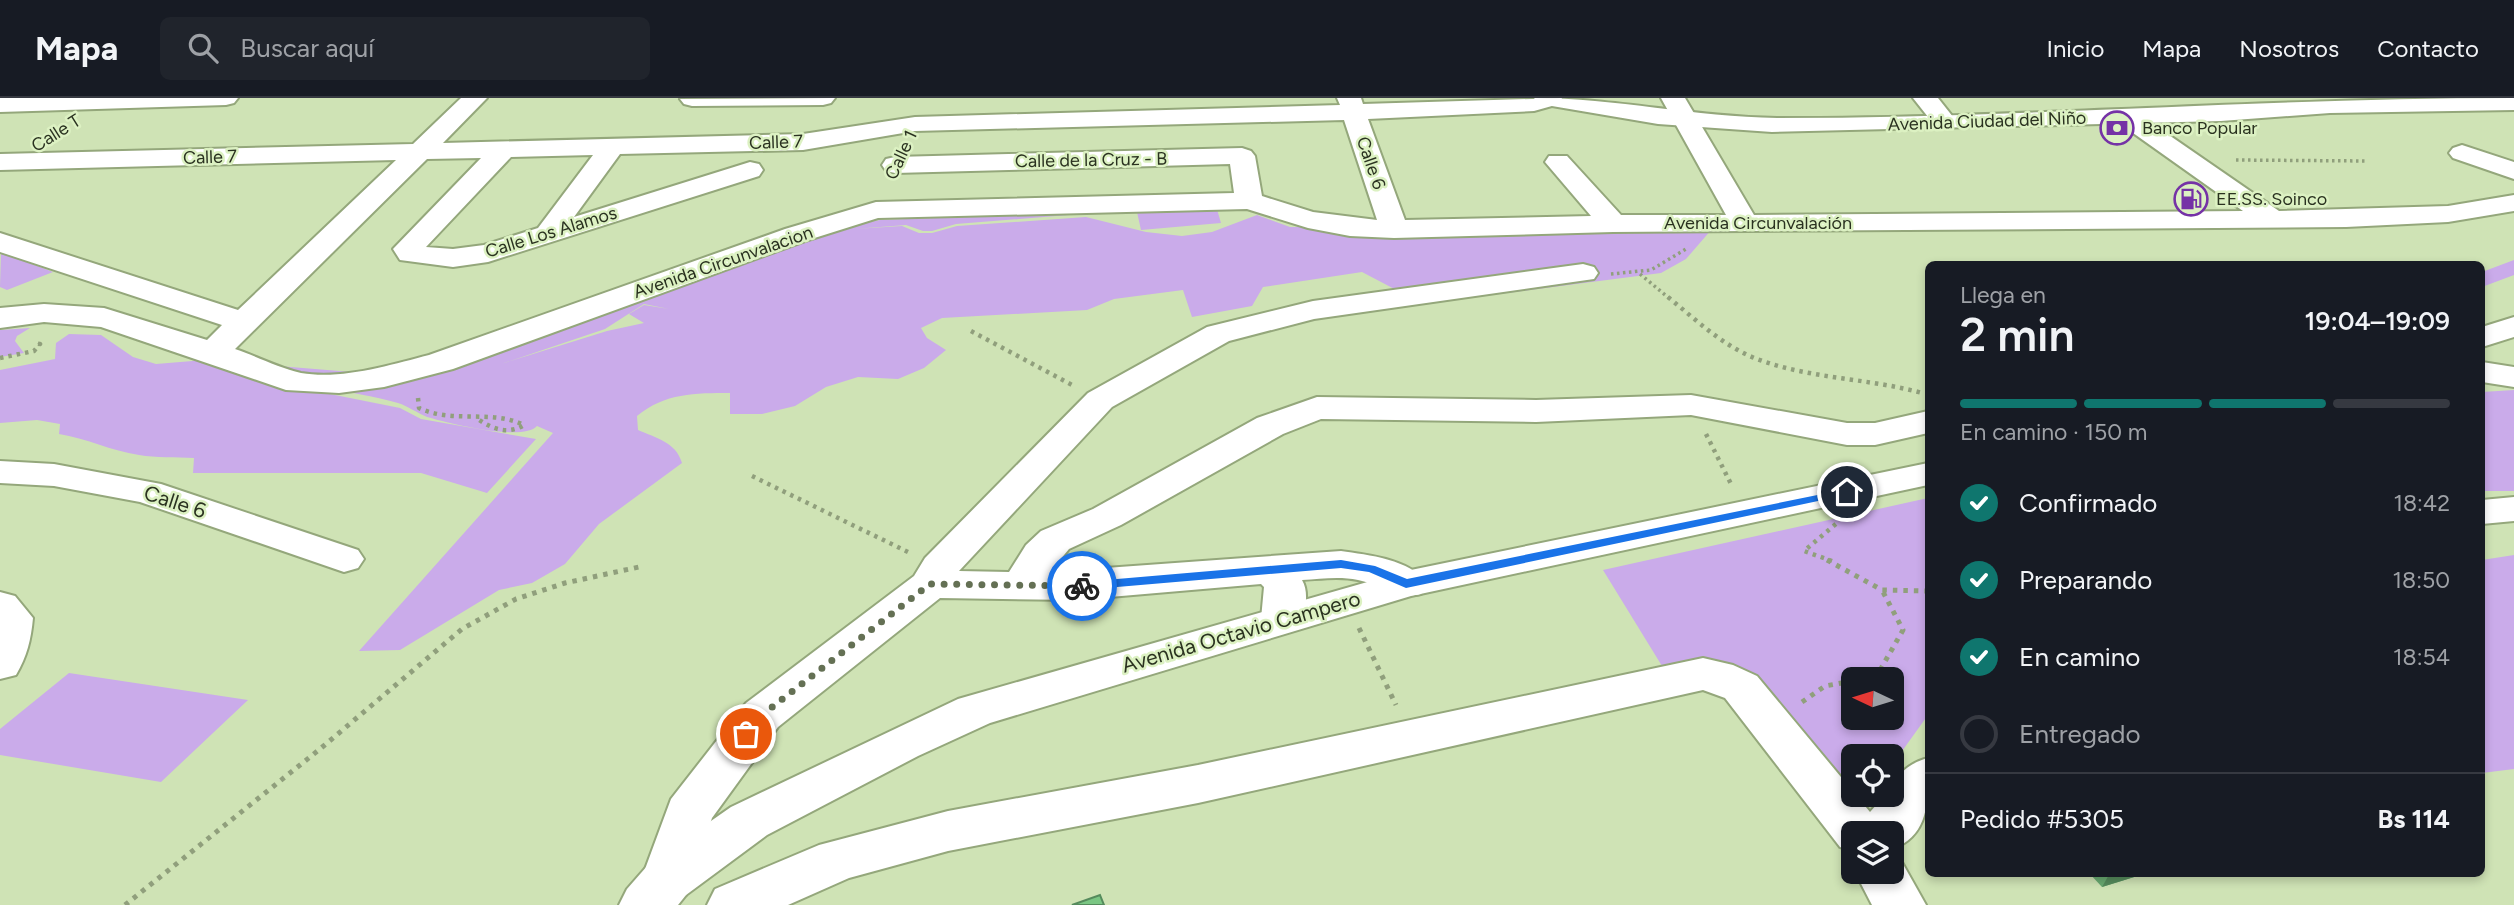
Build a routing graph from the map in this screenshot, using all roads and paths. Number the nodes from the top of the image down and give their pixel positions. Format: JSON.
{"nodes":[{"id":1,"x":226,"y":98,"type":"edge"},
{"id":2,"x":475,"y":98,"type":"edge"},
{"id":3,"x":823,"y":98,"type":"edge"},
{"id":4,"x":922,"y":98,"type":"edge"},
{"id":5,"x":1925,"y":98,"type":"edge"},
{"id":6,"x":110,"y":99,"type":"edge"},
{"id":7,"x":693,"y":99,"type":"edge"},
{"id":8,"x":1548,"y":99,"type":"edge"},
{"id":9,"x":2514,"y":103,"type":"edge"},
{"id":10,"x":0,"y":105,"type":"edge"},
{"id":11,"x":1351,"y":105,"type":"edge"},
{"id":12,"x":1190,"y":107,"type":"edge"},
{"id":13,"x":1678,"y":108,"type":"edge"},
{"id":14,"x":1054,"y":109,"type":"edge"},
{"id":15,"x":2128,"y":118,"type":"junction"},
{"id":16,"x":1945,"y":122,"type":"junction"},
{"id":17,"x":915,"y":124,"type":"junction"},
{"id":18,"x":803,"y":142,"type":"junction"},
{"id":19,"x":614,"y":145,"type":"junction"},
{"id":20,"x":506,"y":147,"type":"junction"},
{"id":21,"x":421,"y":151,"type":"junction"},
{"id":22,"x":2462,"y":153,"type":"dead end"},
{"id":23,"x":2190,"y":159,"type":"junction"},
{"id":24,"x":2367,"y":161,"type":"dead end"},
{"id":25,"x":1558,"y":162,"type":"dead end"},
{"id":26,"x":4,"y":164,"type":"edge"},
{"id":27,"x":895,"y":165,"type":"junction"},
{"id":28,"x":750,"y":170,"type":"dead end"},
{"id":29,"x":2514,"y":171,"type":"edge"},
{"id":30,"x":2239,"y":194,"type":"junction"},
{"id":31,"x":1249,"y":201,"type":"junction"},
{"id":32,"x":2514,"y":203,"type":"edge"},
{"id":33,"x":876,"y":210,"type":"junction"},
{"id":34,"x":2272,"y":219,"type":"junction"},
{"id":35,"x":2161,"y":220,"type":"junction"},
{"id":36,"x":1745,"y":223,"type":"junction"},
{"id":37,"x":1613,"y":224,"type":"junction"},
{"id":38,"x":1394,"y":229,"type":"junction"},
{"id":39,"x":556,"y":231,"type":"junction"},
{"id":40,"x":0,"y":242,"type":"edge"},
{"id":41,"x":1583,"y":273,"type":"dead end"},
{"id":42,"x":1640,"y":274,"type":"dead end"},
{"id":43,"x":0,"y":318,"type":"edge"},
{"id":44,"x":245,"y":322,"type":"junction"},
{"id":45,"x":2514,"y":327,"type":"edge"},
{"id":46,"x":971,"y":331,"type":"dead end"},
{"id":47,"x":2485,"y":336,"type":"edge"},
{"id":48,"x":213,"y":352,"type":"junction"},
{"id":49,"x":2485,"y":372,"type":"edge"},
{"id":50,"x":2514,"y":377,"type":"edge"},
{"id":51,"x":1925,"y":393,"type":"edge"},
{"id":52,"x":418,"y":398,"type":"dead end"},
{"id":53,"x":1100,"y":400,"type":"junction"},
{"id":54,"x":1691,"y":405,"type":"junction"},
{"id":55,"x":478,"y":419,"type":"junction"},
{"id":56,"x":1925,"y":423,"type":"edge"},
{"id":57,"x":0,"y":472,"type":"edge"},
{"id":58,"x":1925,"y":475,"type":"edge"},
{"id":59,"x":752,"y":476,"type":"dead end"},
{"id":60,"x":1738,"y":497,"type":"dead end"},
{"id":61,"x":2514,"y":509,"type":"edge"},
{"id":62,"x":2485,"y":512,"type":"edge"},
{"id":63,"x":1838,"y":523,"type":"dead end"},
{"id":64,"x":344,"y":559,"type":"dead end"},
{"id":65,"x":639,"y":567,"type":"dead end"},
{"id":66,"x":1264,"y":568,"type":"junction"},
{"id":67,"x":935,"y":576,"type":"junction"},
{"id":68,"x":1406,"y":584,"type":"junction"},
{"id":69,"x":1025,"y":587,"type":"junction"},
{"id":70,"x":1882,"y":590,"type":"junction"},
{"id":71,"x":1925,"y":591,"type":"edge"},
{"id":72,"x":0,"y":606,"type":"edge"},
{"id":73,"x":1282,"y":619,"type":"junction"},
{"id":74,"x":1361,"y":632,"type":"dead end"},
{"id":75,"x":0,"y":664,"type":"edge"},
{"id":76,"x":1882,"y":667,"type":"edge"},
{"id":77,"x":1841,"y":682,"type":"edge"},
{"id":78,"x":1777,"y":730,"type":"junction"},
{"id":79,"x":1411,"y":737,"type":"junction"},
{"id":80,"x":1925,"y":780,"type":"edge"},
{"id":81,"x":1849,"y":821,"type":"edge"},
{"id":82,"x":1894,"y":821,"type":"edge"},
{"id":83,"x":1888,"y":884,"type":"edge"},
{"id":84,"x":656,"y":892,"type":"edge"},
{"id":85,"x":125,"y":905,"type":"edge"},
{"id":86,"x":734,"y":905,"type":"edge"},
{"id":87,"x":1899,"y":905,"type":"edge"}],
"edges":[{"from":1,"to":6,"type":"street"},
{"from":2,"to":21,"type":"street"},
{"from":3,"to":7,"type":"street"},
{"from":3,"to":18,"type":"street"},
{"from":4,"to":17,"type":"street","name":"Calle 1"},
{"from":5,"to":16,"type":"street"},
{"from":6,"to":10,"type":"street"},
{"from":6,"to":26,"type":"street","name":"Calle T"},
{"from":8,"to":11,"type":"street","name":"Calle 7"},
{"from":8,"to":13,"type":"street","name":"Avenida Ciudad del Niño"},
{"from":9,"to":15,"type":"street","name":"Avenida Ciudad del Niño"},
{"from":11,"to":12,"type":"street","name":"Calle 7"},
{"from":11,"to":38,"type":"street","name":"Calle 6"},
{"from":12,"to":14,"type":"street","name":"Calle 7"},
{"from":13,"to":16,"type":"street","name":"Avenida Ciudad del Niño"},
{"from":13,"to":36,"type":"street"},
{"from":14,"to":17,"type":"street","name":"Calle 7"},
{"from":15,"to":16,"type":"street","name":"Avenida Ciudad del Niño"},
{"from":15,"to":23,"type":"street"},
{"from":17,"to":18,"type":"street","name":"Calle 7"},
{"from":17,"to":27,"type":"street","name":"Calle 1"},
{"from":18,"to":19,"type":"street","name":"Calle 7"},
{"from":19,"to":20,"type":"street","name":"Calle 7"},
{"from":19,"to":39,"type":"street"},
{"from":20,"to":21,"type":"street","name":"Calle 7"},
{"from":20,"to":39,"type":"street","name":"Calle Los Alamos"},
{"from":21,"to":26,"type":"street","name":"Calle 7"},
{"from":21,"to":44,"type":"street"},
{"from":22,"to":29,"type":"street"},
{"from":23,"to":24,"type":"path"},
{"from":23,"to":30,"type":"street"},
{"from":25,"to":37,"type":"street"},
{"from":27,"to":31,"type":"street","name":"Calle de la Cruz - B"},
{"from":27,"to":33,"type":"street","name":"Calle 1"},
{"from":28,"to":39,"type":"street","name":"Calle Los Alamos"},
{"from":30,"to":34,"type":"street"},
{"from":30,"to":35,"type":"street"},
{"from":31,"to":33,"type":"street","name":"Avenida Circunvalacion"},
{"from":31,"to":38,"type":"street","name":"Avenida Circunvalación"},
{"from":32,"to":34,"type":"street","name":"Avenida Circunvalación"},
{"from":33,"to":48,"type":"street","name":"Avenida Circunvalacion"},
{"from":34,"to":35,"type":"street","name":"Avenida Circunvalación"},
{"from":35,"to":36,"type":"street","name":"Avenida Circunvalación"},
{"from":36,"to":37,"type":"street","name":"Avenida Circunvalación"},
{"from":37,"to":38,"type":"street","name":"Avenida Circunvalación"},
{"from":40,"to":44,"type":"street"},
{"from":41,"to":53,"type":"street"},
{"from":42,"to":51,"type":"path"},
{"from":43,"to":48,"type":"street","name":"Avenida Circunvalacion"},
{"from":44,"to":48,"type":"street"},
{"from":45,"to":47,"type":"street"},
{"from":46,"to":53,"type":"path"},
{"from":49,"to":50,"type":"street"},
{"from":52,"to":55,"type":"path"},
{"from":53,"to":67,"type":"street"},
{"from":54,"to":56,"type":"street"},
{"from":54,"to":60,"type":"path"},
{"from":54,"to":69,"type":"street"},
{"from":55,"to":55,"type":"path"},
{"from":57,"to":64,"type":"street","name":"Calle 6"},
{"from":58,"to":68,"type":"street","name":"Avenida Octavio Campero"},
{"from":59,"to":67,"type":"path"},
{"from":61,"to":62,"type":"street"},
{"from":63,"to":70,"type":"path"},
{"from":65,"to":85,"type":"path"},
{"from":66,"to":68,"type":"street"},
{"from":66,"to":69,"type":"street"},
{"from":66,"to":73,"type":"street"},
{"from":67,"to":69,"type":"street"},
{"from":67,"to":84,"type":"street"},
{"from":68,"to":73,"type":"street","name":"Avenida Octavio Campero"},
{"from":70,"to":71,"type":"path"},
{"from":70,"to":76,"type":"path"},
{"from":72,"to":75,"type":"street"},
{"from":73,"to":84,"type":"street","name":"Avenida Octavio Campero"},
{"from":74,"to":79,"type":"path"},
{"from":77,"to":78,"type":"path"},
{"from":78,"to":79,"type":"street"},
{"from":78,"to":81,"type":"street"},
{"from":79,"to":86,"type":"street"},
{"from":80,"to":82,"type":"street"},
{"from":83,"to":87,"type":"street"}]}
